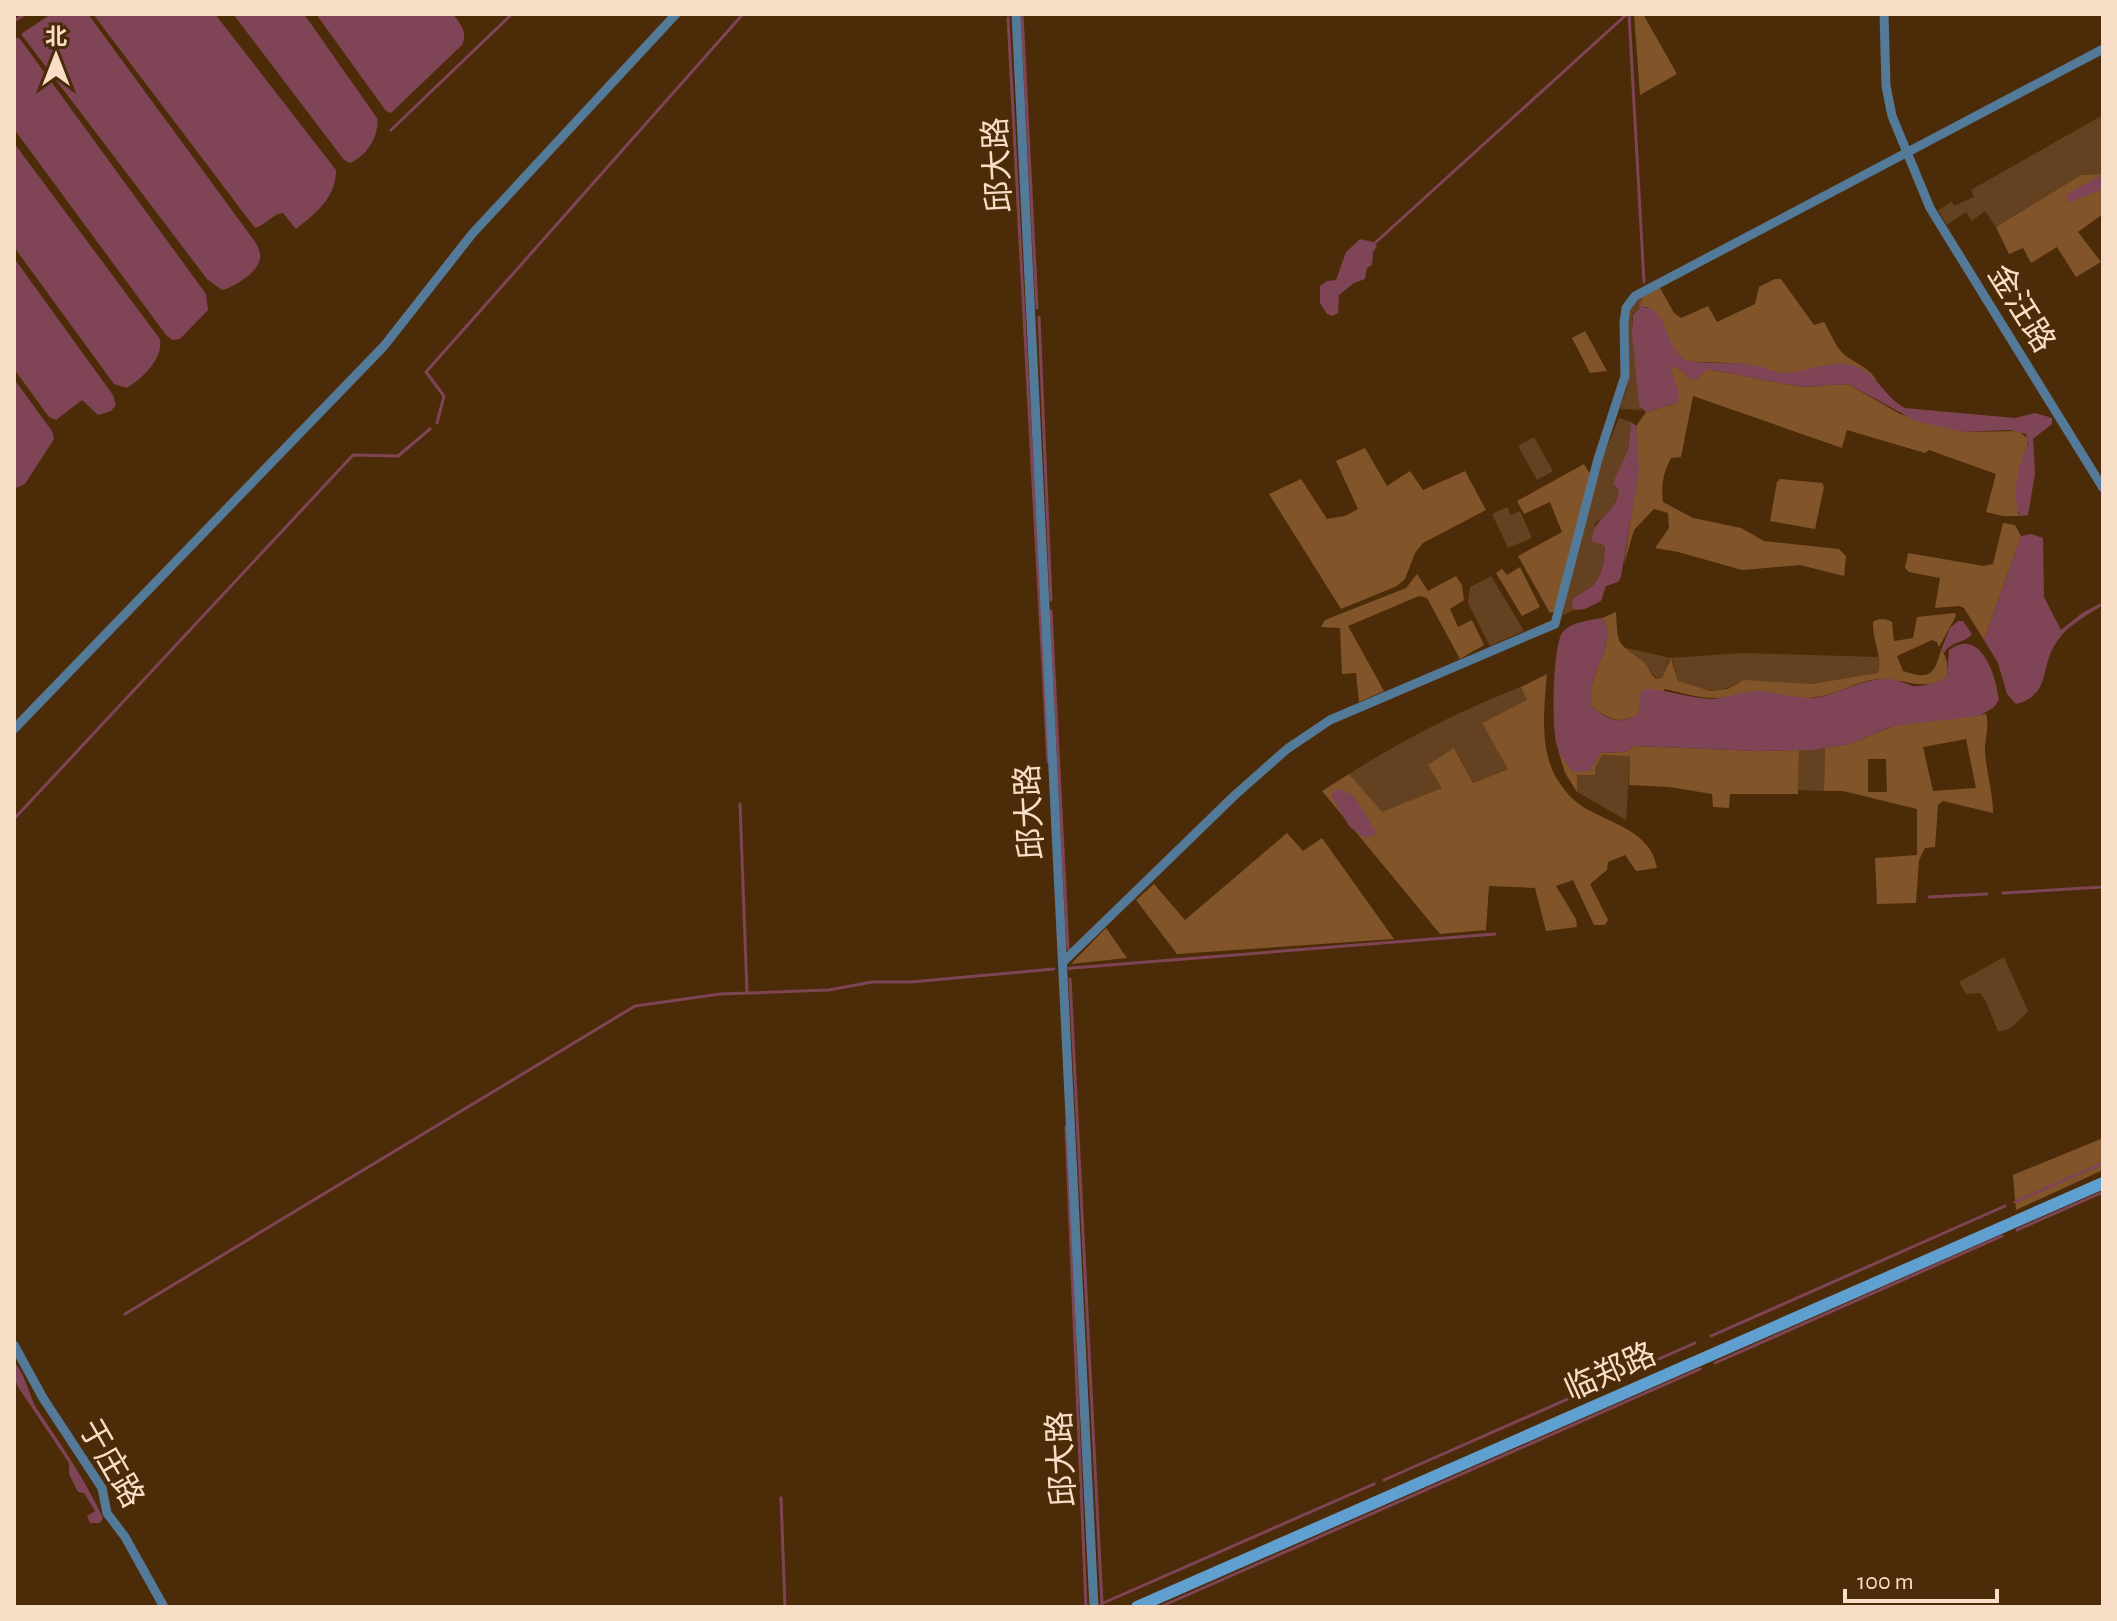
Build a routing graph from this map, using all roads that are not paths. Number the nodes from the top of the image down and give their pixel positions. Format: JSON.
{"nodes":[{"id":1,"x":676,"y":14,"type":"edge"},
{"id":2,"x":1016,"y":14,"type":"edge"},
{"id":3,"x":1884,"y":14,"type":"edge"},
{"id":4,"x":2103,"y":49,"type":"edge"},
{"id":5,"x":1906,"y":151,"type":"junction"},
{"id":6,"x":2103,"y":488,"type":"edge"},
{"id":7,"x":14,"y":729,"type":"edge"},
{"id":8,"x":1063,"y":962,"type":"junction"},
{"id":9,"x":2103,"y":1183,"type":"edge"},
{"id":10,"x":14,"y":1345,"type":"edge"},
{"id":11,"x":164,"y":1607,"type":"edge"},
{"id":12,"x":1094,"y":1607,"type":"edge"},
{"id":13,"x":1137,"y":1607,"type":"edge"}],
"edges":[{"from":1,"to":7,"type":"street"},
{"from":2,"to":8,"type":"street","name":"邱大路"},
{"from":3,"to":5,"type":"street","name":"金汪路"},
{"from":4,"to":5,"type":"street"},
{"from":5,"to":6,"type":"street","name":"金汪路"},
{"from":5,"to":8,"type":"street"},
{"from":8,"to":12,"type":"street","name":"邱大路"},
{"from":9,"to":13,"type":"main road","name":"临郑路"},
{"from":10,"to":11,"type":"street","name":"于庄路"}]}
